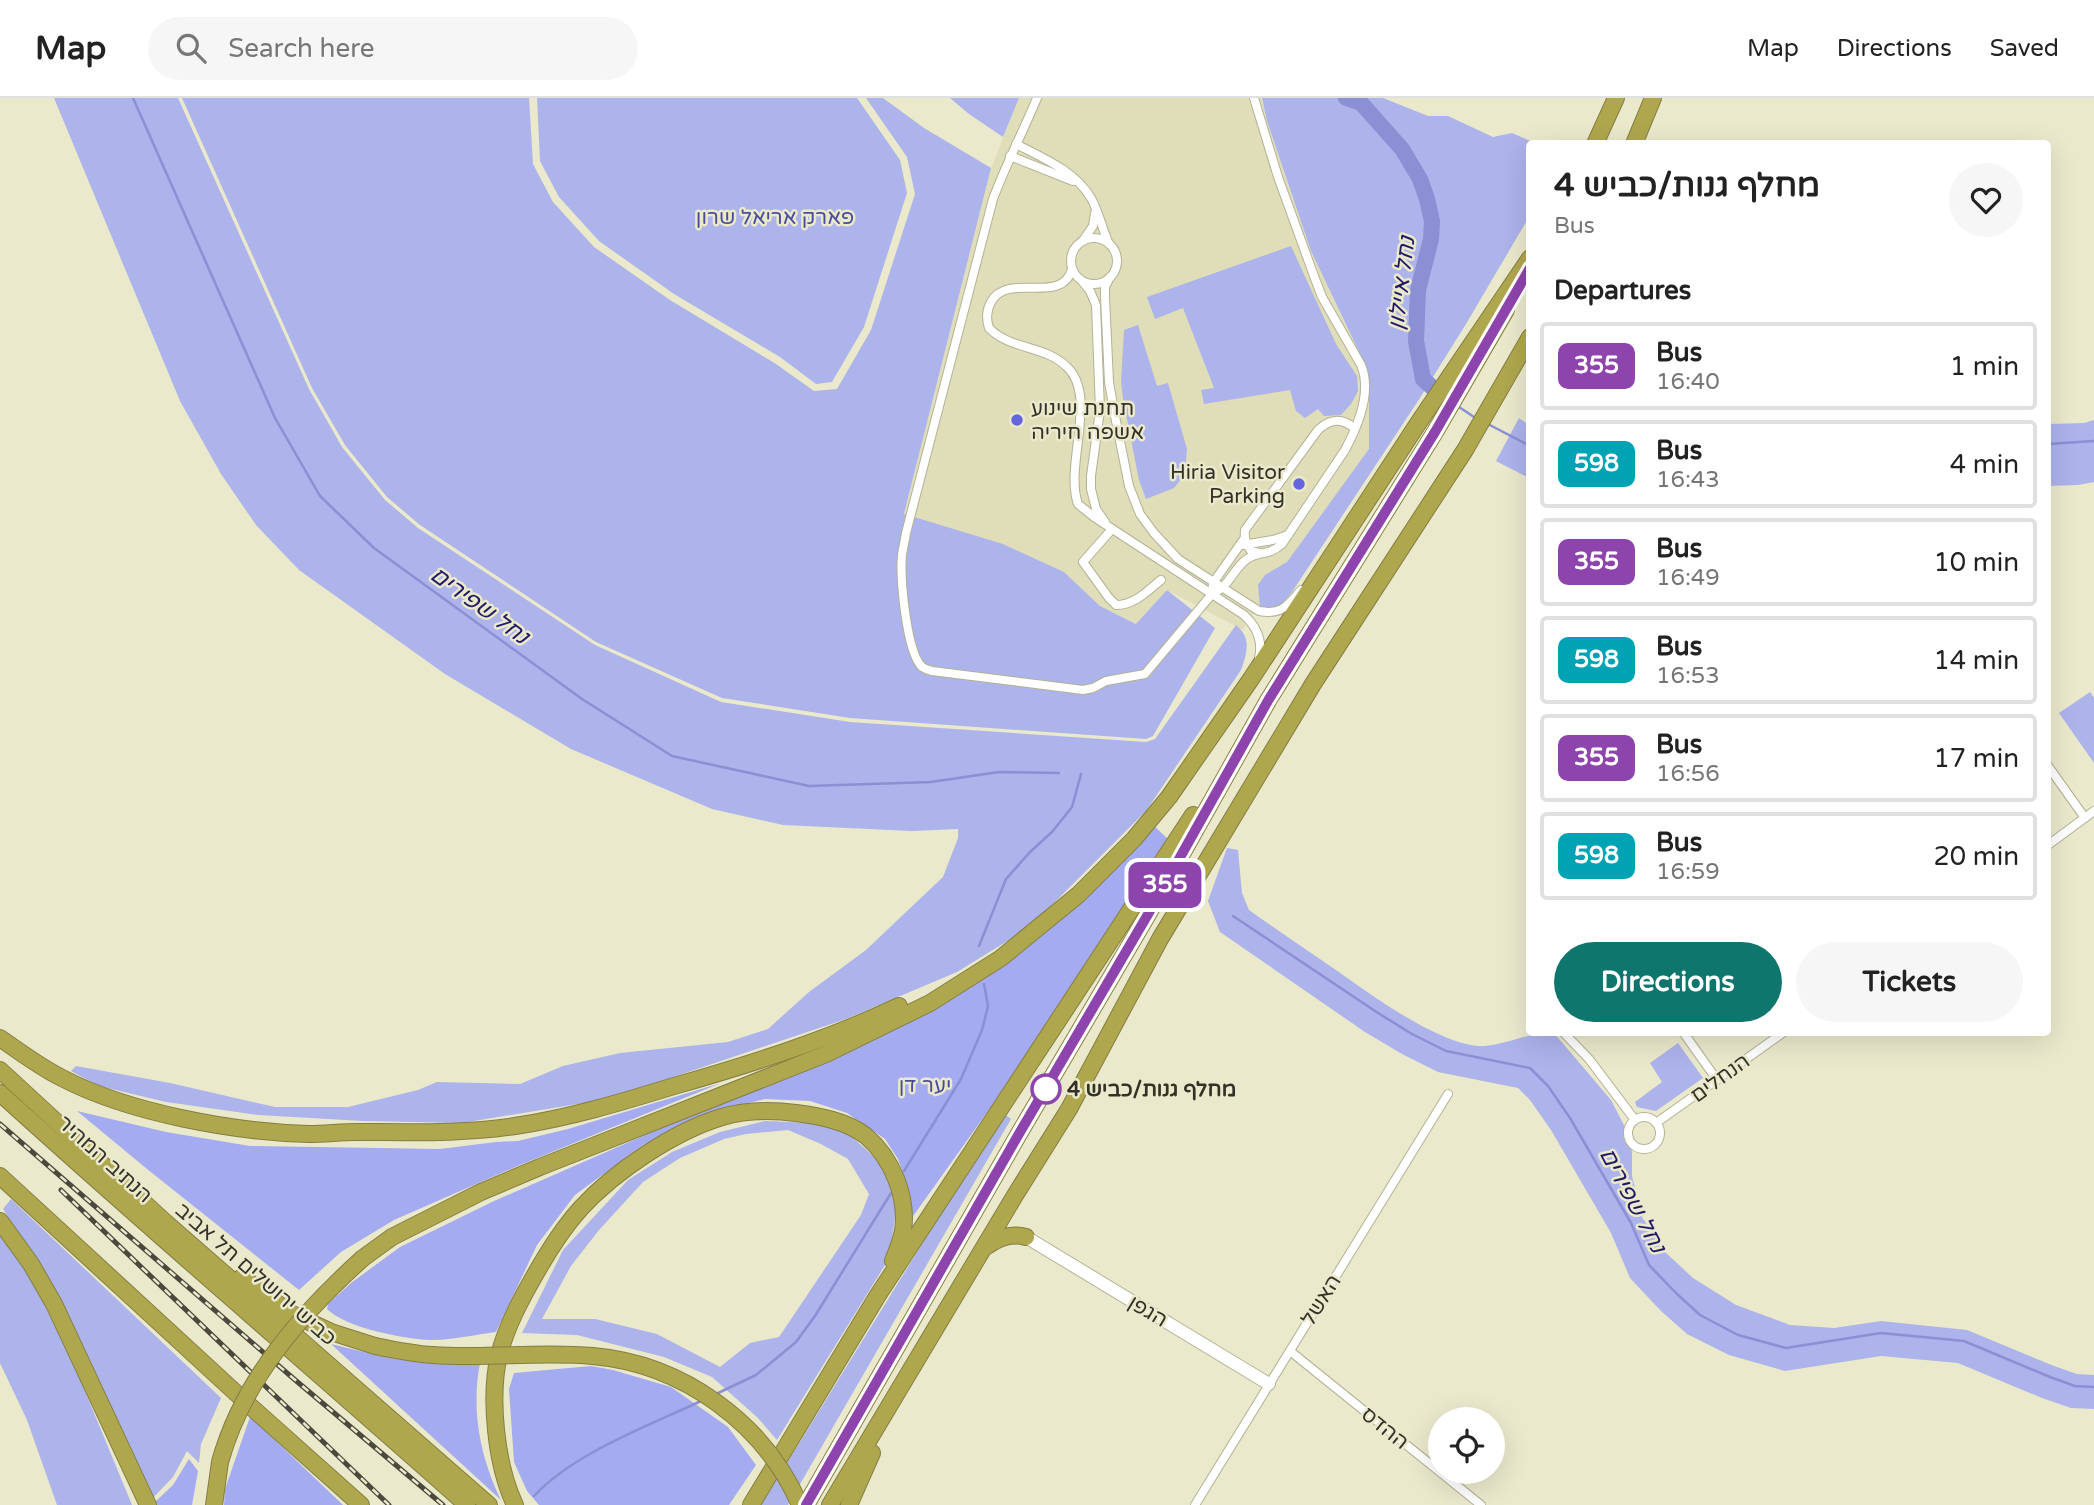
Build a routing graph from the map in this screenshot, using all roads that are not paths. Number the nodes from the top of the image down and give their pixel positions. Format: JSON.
{"nodes":[{"id":1,"x":1037,"y":98,"type":"edge"},
{"id":2,"x":1254,"y":98,"type":"edge"},
{"id":3,"x":1616,"y":98,"type":"edge"},
{"id":4,"x":1653,"y":98,"type":"edge"},
{"id":5,"x":1597,"y":140,"type":"edge"},
{"id":6,"x":1636,"y":140,"type":"edge"},
{"id":7,"x":1016,"y":144,"type":"junction"},
{"id":8,"x":1010,"y":156,"type":"junction"},
{"id":9,"x":1084,"y":188,"type":"junction"},
{"id":10,"x":1090,"y":197,"type":"junction"},
{"id":11,"x":1079,"y":244,"type":"junction"},
{"id":12,"x":1109,"y":244,"type":"junction"},
{"id":13,"x":1526,"y":265,"type":"edge"},
{"id":14,"x":1072,"y":269,"type":"junction"},
{"id":15,"x":1526,"y":274,"type":"edge"},
{"id":16,"x":1110,"y":277,"type":"junction"},
{"id":17,"x":1082,"y":281,"type":"junction"},
{"id":18,"x":1526,"y":344,"type":"edge"},
{"id":19,"x":1461,"y":373,"type":"junction"},
{"id":20,"x":1354,"y":428,"type":"junction"},
{"id":21,"x":1111,"y":528,"type":"junction"},
{"id":22,"x":1288,"y":535,"type":"junction"},
{"id":23,"x":1246,"y":541,"type":"junction"},
{"id":24,"x":1259,"y":554,"type":"junction"},
{"id":25,"x":1325,"y":565,"type":"junction"},
{"id":26,"x":1161,"y":580,"type":"dead end"},
{"id":27,"x":1213,"y":583,"type":"junction"},
{"id":28,"x":1222,"y":589,"type":"junction"},
{"id":29,"x":1212,"y":594,"type":"junction"},
{"id":30,"x":1251,"y":679,"type":"junction"},
{"id":31,"x":1269,"y":699,"type":"junction"},
{"id":32,"x":2051,"y":770,"type":"edge"},
{"id":33,"x":2094,"y":811,"type":"edge"},
{"id":34,"x":2085,"y":818,"type":"junction"},
{"id":35,"x":2051,"y":843,"type":"edge"},
{"id":36,"x":999,"y":959,"type":"junction"},
{"id":37,"x":1567,"y":1036,"type":"edge"},
{"id":38,"x":1686,"y":1036,"type":"edge"},
{"id":39,"x":1778,"y":1036,"type":"edge"},
{"id":40,"x":0,"y":1038,"type":"edge"},
{"id":41,"x":0,"y":1070,"type":"edge"},
{"id":42,"x":1717,"y":1080,"type":"junction"},
{"id":43,"x":0,"y":1093,"type":"edge"},
{"id":44,"x":1448,"y":1094,"type":"dead end"},
{"id":45,"x":1635,"y":1120,"type":"junction"},
{"id":46,"x":1656,"y":1123,"type":"junction"},
{"id":47,"x":0,"y":1176,"type":"edge"},
{"id":48,"x":1014,"y":1197,"type":"junction"},
{"id":49,"x":0,"y":1221,"type":"edge"},
{"id":50,"x":165,"y":1222,"type":"junction"},
{"id":51,"x":1026,"y":1237,"type":"junction"},
{"id":52,"x":985,"y":1247,"type":"junction"},
{"id":53,"x":878,"y":1295,"type":"junction"},
{"id":54,"x":931,"y":1337,"type":"junction"},
{"id":55,"x":76,"y":1351,"type":"junction"},
{"id":56,"x":1290,"y":1351,"type":"junction"},
{"id":57,"x":1269,"y":1384,"type":"junction"},
{"id":58,"x":1197,"y":1501,"type":"edge"},
{"id":59,"x":139,"y":1505,"type":"edge"},
{"id":60,"x":148,"y":1505,"type":"edge"},
{"id":61,"x":214,"y":1505,"type":"edge"},
{"id":62,"x":361,"y":1505,"type":"edge"},
{"id":63,"x":467,"y":1505,"type":"edge"},
{"id":64,"x":489,"y":1505,"type":"edge"},
{"id":65,"x":515,"y":1505,"type":"edge"},
{"id":66,"x":751,"y":1505,"type":"edge"},
{"id":67,"x":800,"y":1505,"type":"edge"},
{"id":68,"x":806,"y":1505,"type":"edge"},
{"id":69,"x":830,"y":1505,"type":"edge"},
{"id":70,"x":849,"y":1505,"type":"edge"},
{"id":71,"x":1208,"y":1505,"type":"edge"},
{"id":72,"x":1480,"y":1505,"type":"edge"}],
"edges":[{"from":1,"to":7,"type":"street"},
{"from":2,"to":20,"type":"street"},
{"from":3,"to":5,"type":"highway"},
{"from":4,"to":6,"type":"highway"},
{"from":7,"to":8,"type":"street"},
{"from":7,"to":9,"type":"street"},
{"from":8,"to":9,"type":"street"},
{"from":8,"to":29,"type":"street"},
{"from":9,"to":10,"type":"street"},
{"from":10,"to":11,"type":"street"},
{"from":10,"to":12,"type":"street"},
{"from":11,"to":12,"type":"street"},
{"from":11,"to":14,"type":"street"},
{"from":12,"to":16,"type":"street"},
{"from":13,"to":19,"type":"highway"},
{"from":14,"to":17,"type":"street"},
{"from":14,"to":21,"type":"street"},
{"from":15,"to":19,"type":"highway"},
{"from":16,"to":17,"type":"street"},
{"from":16,"to":27,"type":"street"},
{"from":17,"to":21,"type":"street"},
{"from":18,"to":48,"type":"highway"},
{"from":19,"to":25,"type":"highway"},
{"from":19,"to":31,"type":"highway"},
{"from":20,"to":22,"type":"street"},
{"from":20,"to":23,"type":"street"},
{"from":21,"to":26,"type":"street"},
{"from":21,"to":29,"type":"street"},
{"from":22,"to":23,"type":"street"},
{"from":22,"to":24,"type":"street"},
{"from":23,"to":24,"type":"street"},
{"from":23,"to":27,"type":"street"},
{"from":24,"to":28,"type":"street"},
{"from":25,"to":28,"type":"street"},
{"from":25,"to":30,"type":"highway"},
{"from":27,"to":28,"type":"street"},
{"from":27,"to":29,"type":"street"},
{"from":28,"to":29,"type":"street"},
{"from":29,"to":30,"type":"street"},
{"from":30,"to":36,"type":"highway"},
{"from":31,"to":53,"type":"highway"},
{"from":31,"to":68,"type":"highway"},
{"from":32,"to":34,"type":"street"},
{"from":33,"to":34,"type":"street"},
{"from":34,"to":35,"type":"street"},
{"from":36,"to":40,"type":"highway"},
{"from":36,"to":61,"type":"highway","bridge":true},
{"from":37,"to":45,"type":"street"},
{"from":38,"to":42,"type":"street"},
{"from":39,"to":42,"type":"street","name":"הנחלים"},
{"from":41,"to":50,"type":"highway","name":"כביש ירושלים תל אביב"},
{"from":42,"to":46,"type":"street","name":"הנחלים"},
{"from":43,"to":63,"type":"highway","name":"הנתיב המהיר"},
{"from":44,"to":56,"type":"street","name":"האשל"},
{"from":45,"to":46,"type":"street"},
{"from":45,"to":46,"type":"street"},
{"from":47,"to":62,"type":"highway"},
{"from":48,"to":51,"type":"highway"},
{"from":48,"to":52,"type":"highway"},
{"from":49,"to":55,"type":"highway"},
{"from":50,"to":64,"type":"highway","name":"כביש ירושלים תל אביב"},
{"from":50,"to":67,"type":"highway","bridge":true},
{"from":51,"to":52,"type":"highway"},
{"from":51,"to":57,"type":"street","name":"הגפן"},
{"from":52,"to":54,"type":"highway"},
{"from":53,"to":65,"type":"highway"},
{"from":53,"to":66,"type":"highway"},
{"from":54,"to":69,"type":"highway"},
{"from":54,"to":70,"type":"highway"},
{"from":55,"to":59,"type":"highway"},
{"from":55,"to":60,"type":"highway"},
{"from":56,"to":57,"type":"street","name":"האשל"},
{"from":56,"to":72,"type":"street","name":"ההדס"},
{"from":57,"to":58,"type":"street","name":"האשל"},
{"from":58,"to":71,"type":"street"}]}
